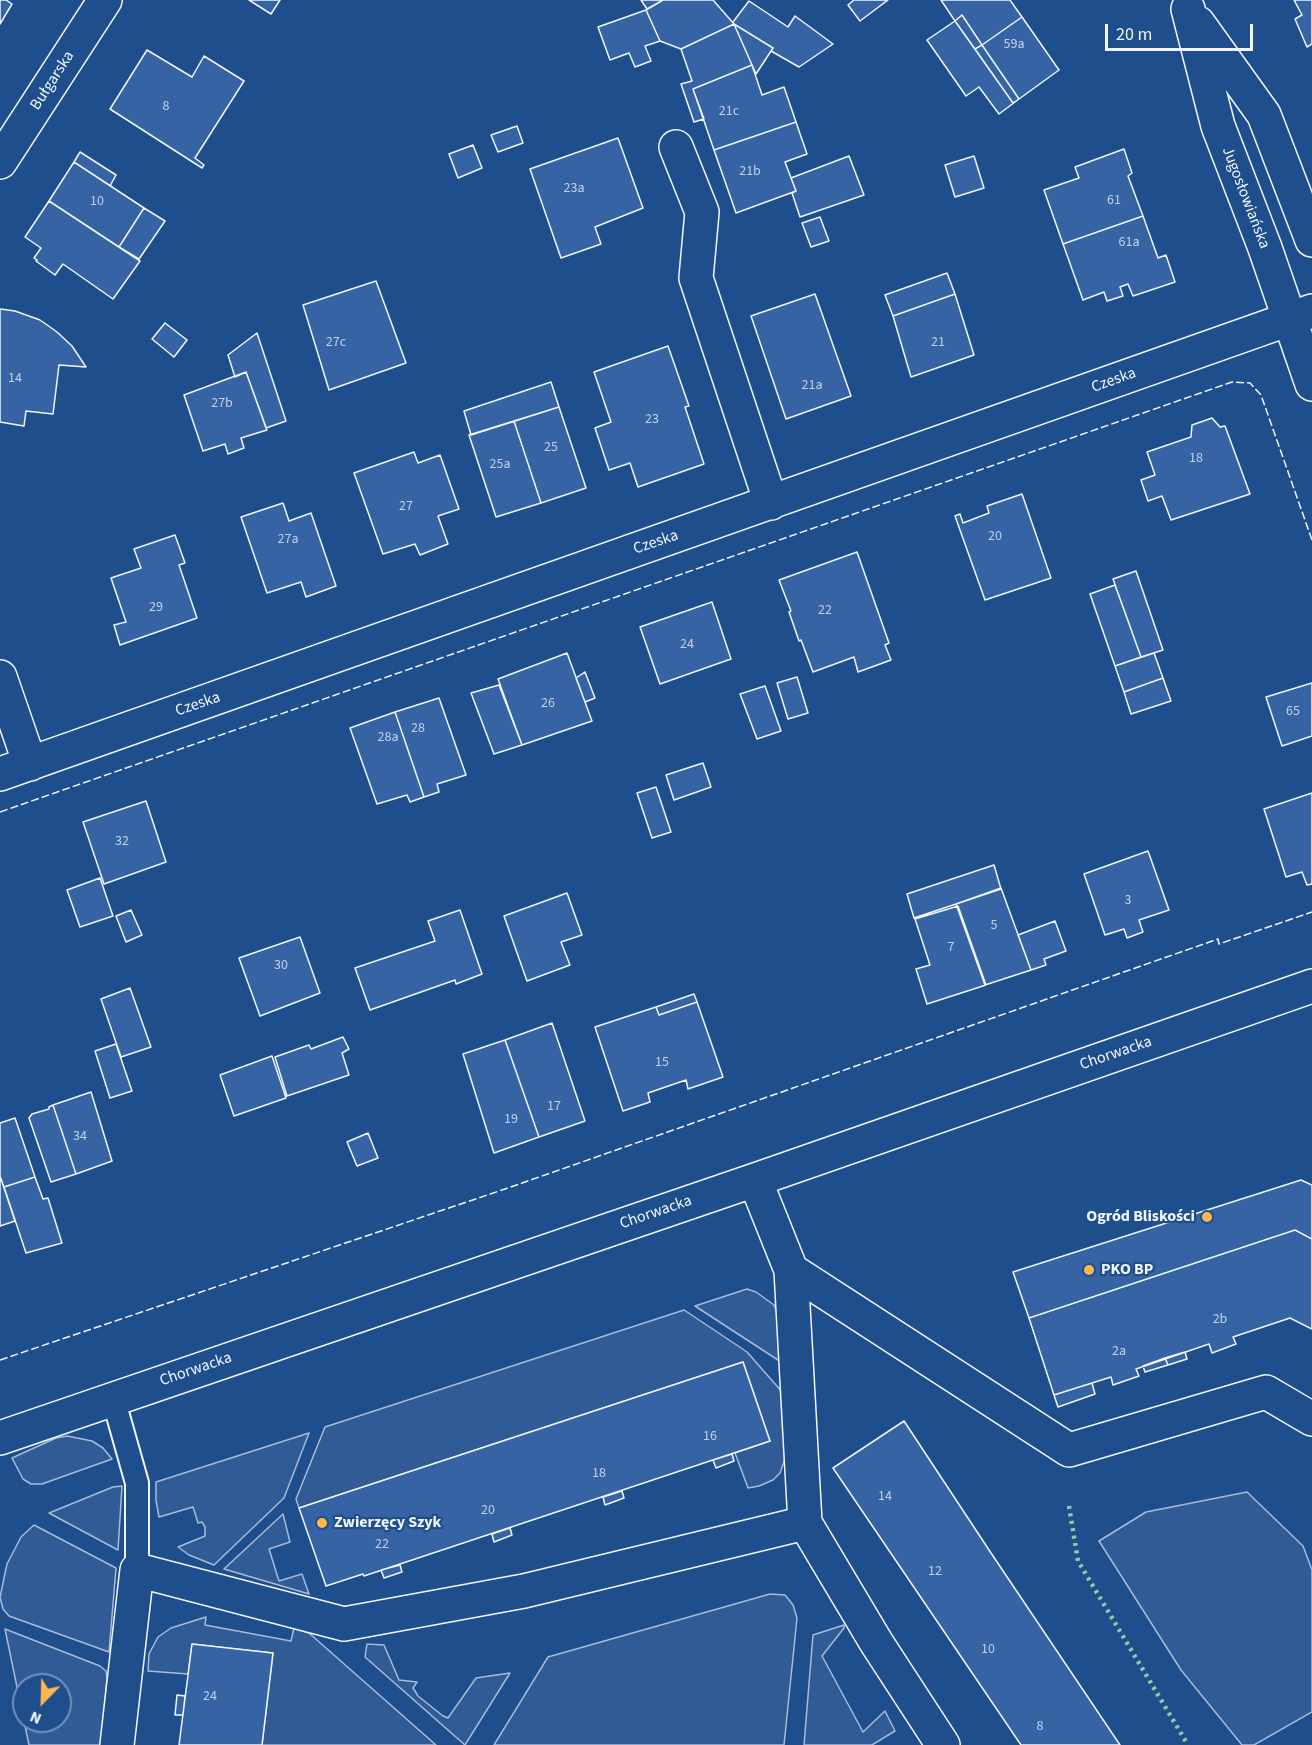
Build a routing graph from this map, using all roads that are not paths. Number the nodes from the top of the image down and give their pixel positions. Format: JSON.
{"nodes":[{"id":1,"x":105,"y":0,"type":"edge"},
{"id":2,"x":1185,"y":4,"type":"edge"},
{"id":3,"x":676,"y":147,"type":"dead end"},
{"id":4,"x":0,"y":162,"type":"edge"},
{"id":5,"x":1312,"y":240,"type":"edge"},
{"id":6,"x":1301,"y":315,"type":"edge"},
{"id":7,"x":1312,"y":384,"type":"edge"},
{"id":8,"x":771,"y":503,"type":"junction"},
{"id":9,"x":0,"y":677,"type":"edge"},
{"id":10,"x":15,"y":769,"type":"edge"},
{"id":11,"x":1312,"y":986,"type":"edge"},
{"id":12,"x":755,"y":1180,"type":"junction"},
{"id":13,"x":791,"y":1270,"type":"junction"},
{"id":14,"x":113,"y":1398,"type":"junction"},
{"id":15,"x":1312,"y":1419,"type":"edge"},
{"id":16,"x":0,"y":1438,"type":"edge"},
{"id":17,"x":805,"y":1523,"type":"junction"},
{"id":18,"x":137,"y":1570,"type":"junction"},
{"id":19,"x":117,"y":1745,"type":"edge"},
{"id":20,"x":943,"y":1745,"type":"edge"}],
"edges":[{"from":1,"to":4,"type":"street","name":"Bułgarska"},
{"from":2,"to":5,"type":"street","name":"Jugosłowiańska"},
{"from":2,"to":6,"type":"street","name":"Jugosłowiańska"},
{"from":3,"to":8,"type":"street"},
{"from":6,"to":7,"type":"street","name":"Jugosłowiańska"},
{"from":6,"to":8,"type":"street","name":"Czeska"},
{"from":8,"to":10,"type":"street","name":"Czeska"},
{"from":9,"to":10,"type":"street"},
{"from":11,"to":12,"type":"street","name":"Chorwacka"},
{"from":12,"to":13,"type":"street"},
{"from":12,"to":14,"type":"street","name":"Chorwacka"},
{"from":13,"to":15,"type":"street"},
{"from":13,"to":17,"type":"street"},
{"from":14,"to":16,"type":"street","name":"Chorwacka"},
{"from":14,"to":18,"type":"lane"},
{"from":17,"to":18,"type":"street"},
{"from":17,"to":20,"type":"street"},
{"from":18,"to":19,"type":"street"}]}
